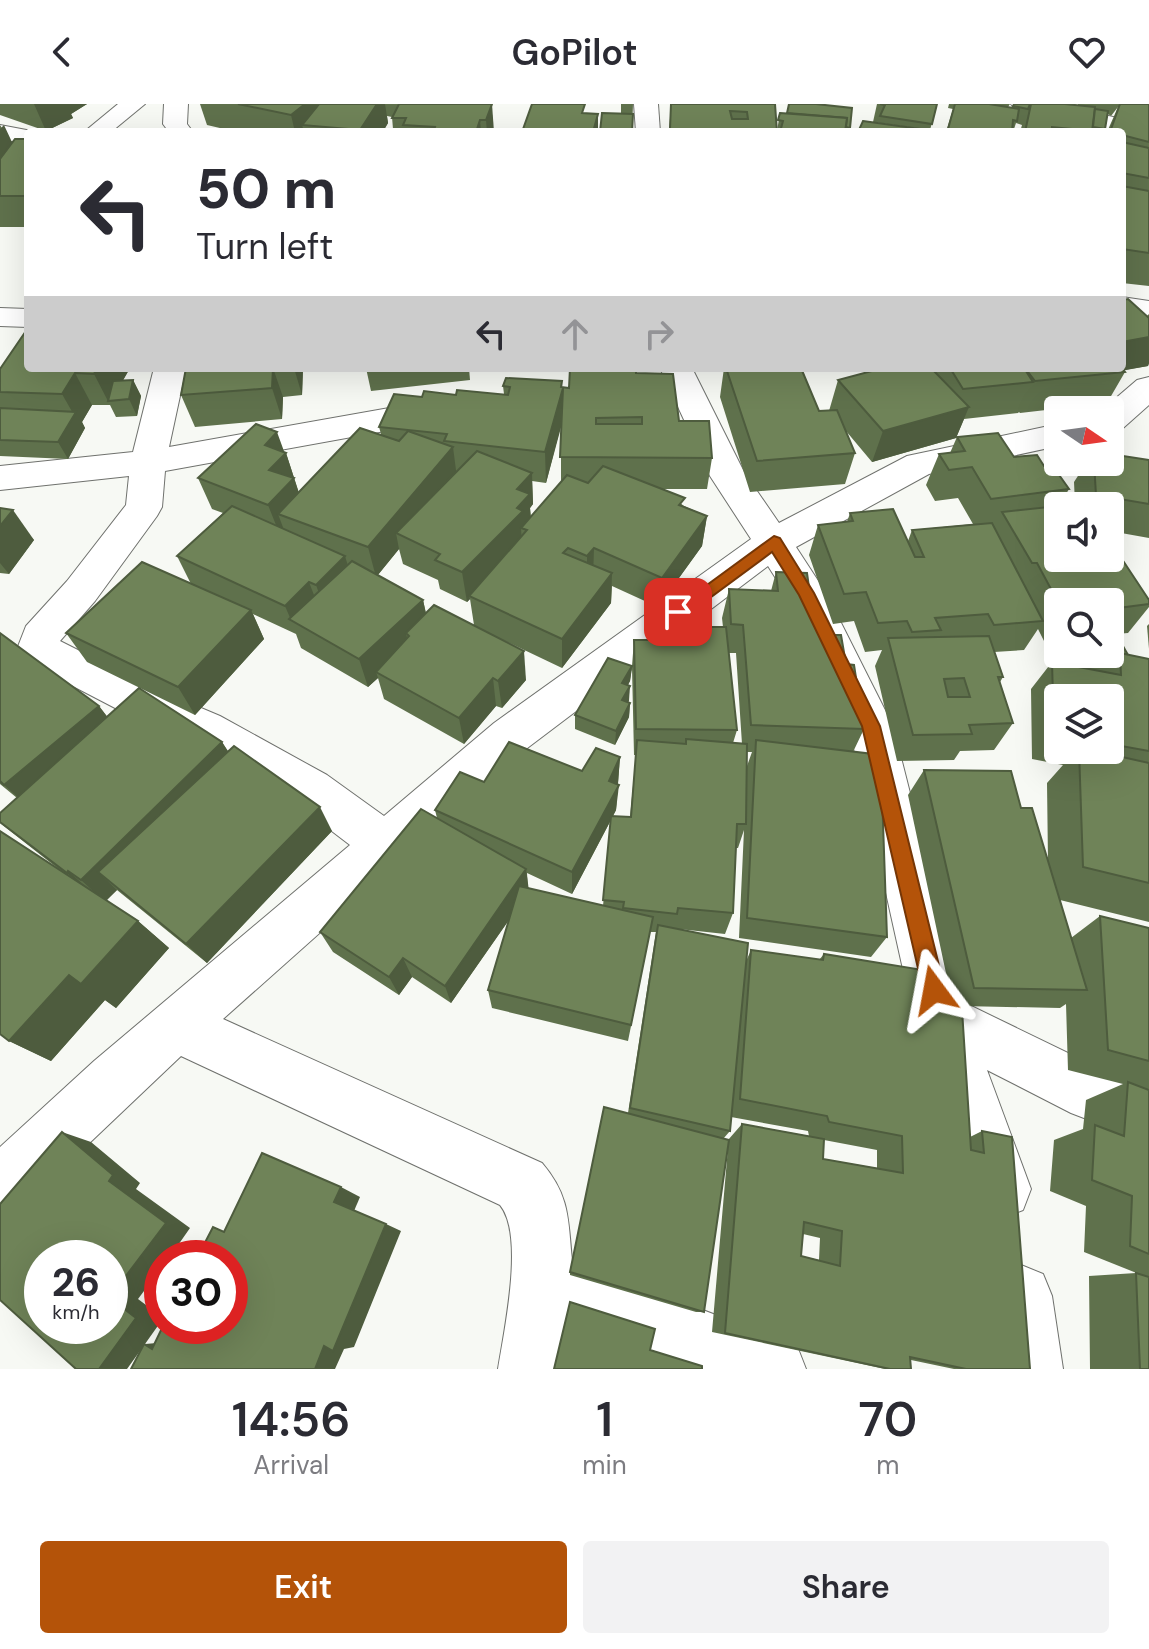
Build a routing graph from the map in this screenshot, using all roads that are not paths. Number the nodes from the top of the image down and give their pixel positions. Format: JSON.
{"nodes":[{"id":1,"x":133,"y":104,"type":"edge"},
{"id":2,"x":176,"y":104,"type":"edge"},
{"id":3,"x":646,"y":104,"type":"edge"},
{"id":4,"x":1023,"y":104,"type":"edge"},
{"id":5,"x":1066,"y":108,"type":"edge"},
{"id":6,"x":101,"y":128,"type":"edge"},
{"id":7,"x":178,"y":128,"type":"edge"},
{"id":8,"x":648,"y":128,"type":"edge"},
{"id":9,"x":0,"y":132,"type":"edge"},
{"id":10,"x":1149,"y":132,"type":"edge"},
{"id":11,"x":24,"y":136,"type":"edge"},
{"id":12,"x":1126,"y":307,"type":"edge"},
{"id":13,"x":1149,"y":310,"type":"edge"},
{"id":14,"x":0,"y":317,"type":"edge"},
{"id":15,"x":24,"y":318,"type":"edge"},
{"id":16,"x":169,"y":372,"type":"edge"},
{"id":17,"x":668,"y":375,"type":"edge"},
{"id":18,"x":1149,"y":387,"type":"edge"},
{"id":19,"x":473,"y":406,"type":"edge"},
{"id":20,"x":1124,"y":409,"type":"edge"},
{"id":21,"x":1044,"y":438,"type":"edge"},
{"id":22,"x":148,"y":462,"type":"junction"},
{"id":23,"x":0,"y":478,"type":"edge"},
{"id":24,"x":774,"y":542,"type":"junction"},
{"id":25,"x":386,"y":844,"type":"junction"},
{"id":26,"x":941,"y":1019,"type":"junction"},
{"id":27,"x":177,"y":1026,"type":"junction"},
{"id":28,"x":1149,"y":1115,"type":"edge"},
{"id":29,"x":0,"y":1187,"type":"edge"},
{"id":30,"x":543,"y":1280,"type":"junction"},
{"id":31,"x":530,"y":1369,"type":"edge"},
{"id":32,"x":774,"y":1369,"type":"edge"},
{"id":33,"x":1031,"y":1369,"type":"edge"}],
"edges":[{"from":1,"to":6,"type":"street"},
{"from":2,"to":7,"type":"street"},
{"from":3,"to":8,"type":"street"},
{"from":4,"to":5,"type":"street"},
{"from":5,"to":10,"type":"street"},
{"from":9,"to":11,"type":"street"},
{"from":12,"to":13,"type":"street"},
{"from":14,"to":15,"type":"street"},
{"from":16,"to":22,"type":"street"},
{"from":17,"to":24,"type":"street"},
{"from":18,"to":20,"type":"street"},
{"from":19,"to":22,"type":"street"},
{"from":21,"to":24,"type":"street"},
{"from":22,"to":23,"type":"street"},
{"from":22,"to":25,"type":"street"},
{"from":24,"to":25,"type":"street"},
{"from":24,"to":26,"type":"street"},
{"from":25,"to":27,"type":"street"},
{"from":26,"to":28,"type":"street"},
{"from":26,"to":33,"type":"street"},
{"from":27,"to":29,"type":"street"},
{"from":27,"to":30,"type":"street"},
{"from":30,"to":31,"type":"street"},
{"from":30,"to":32,"type":"street"}]}
